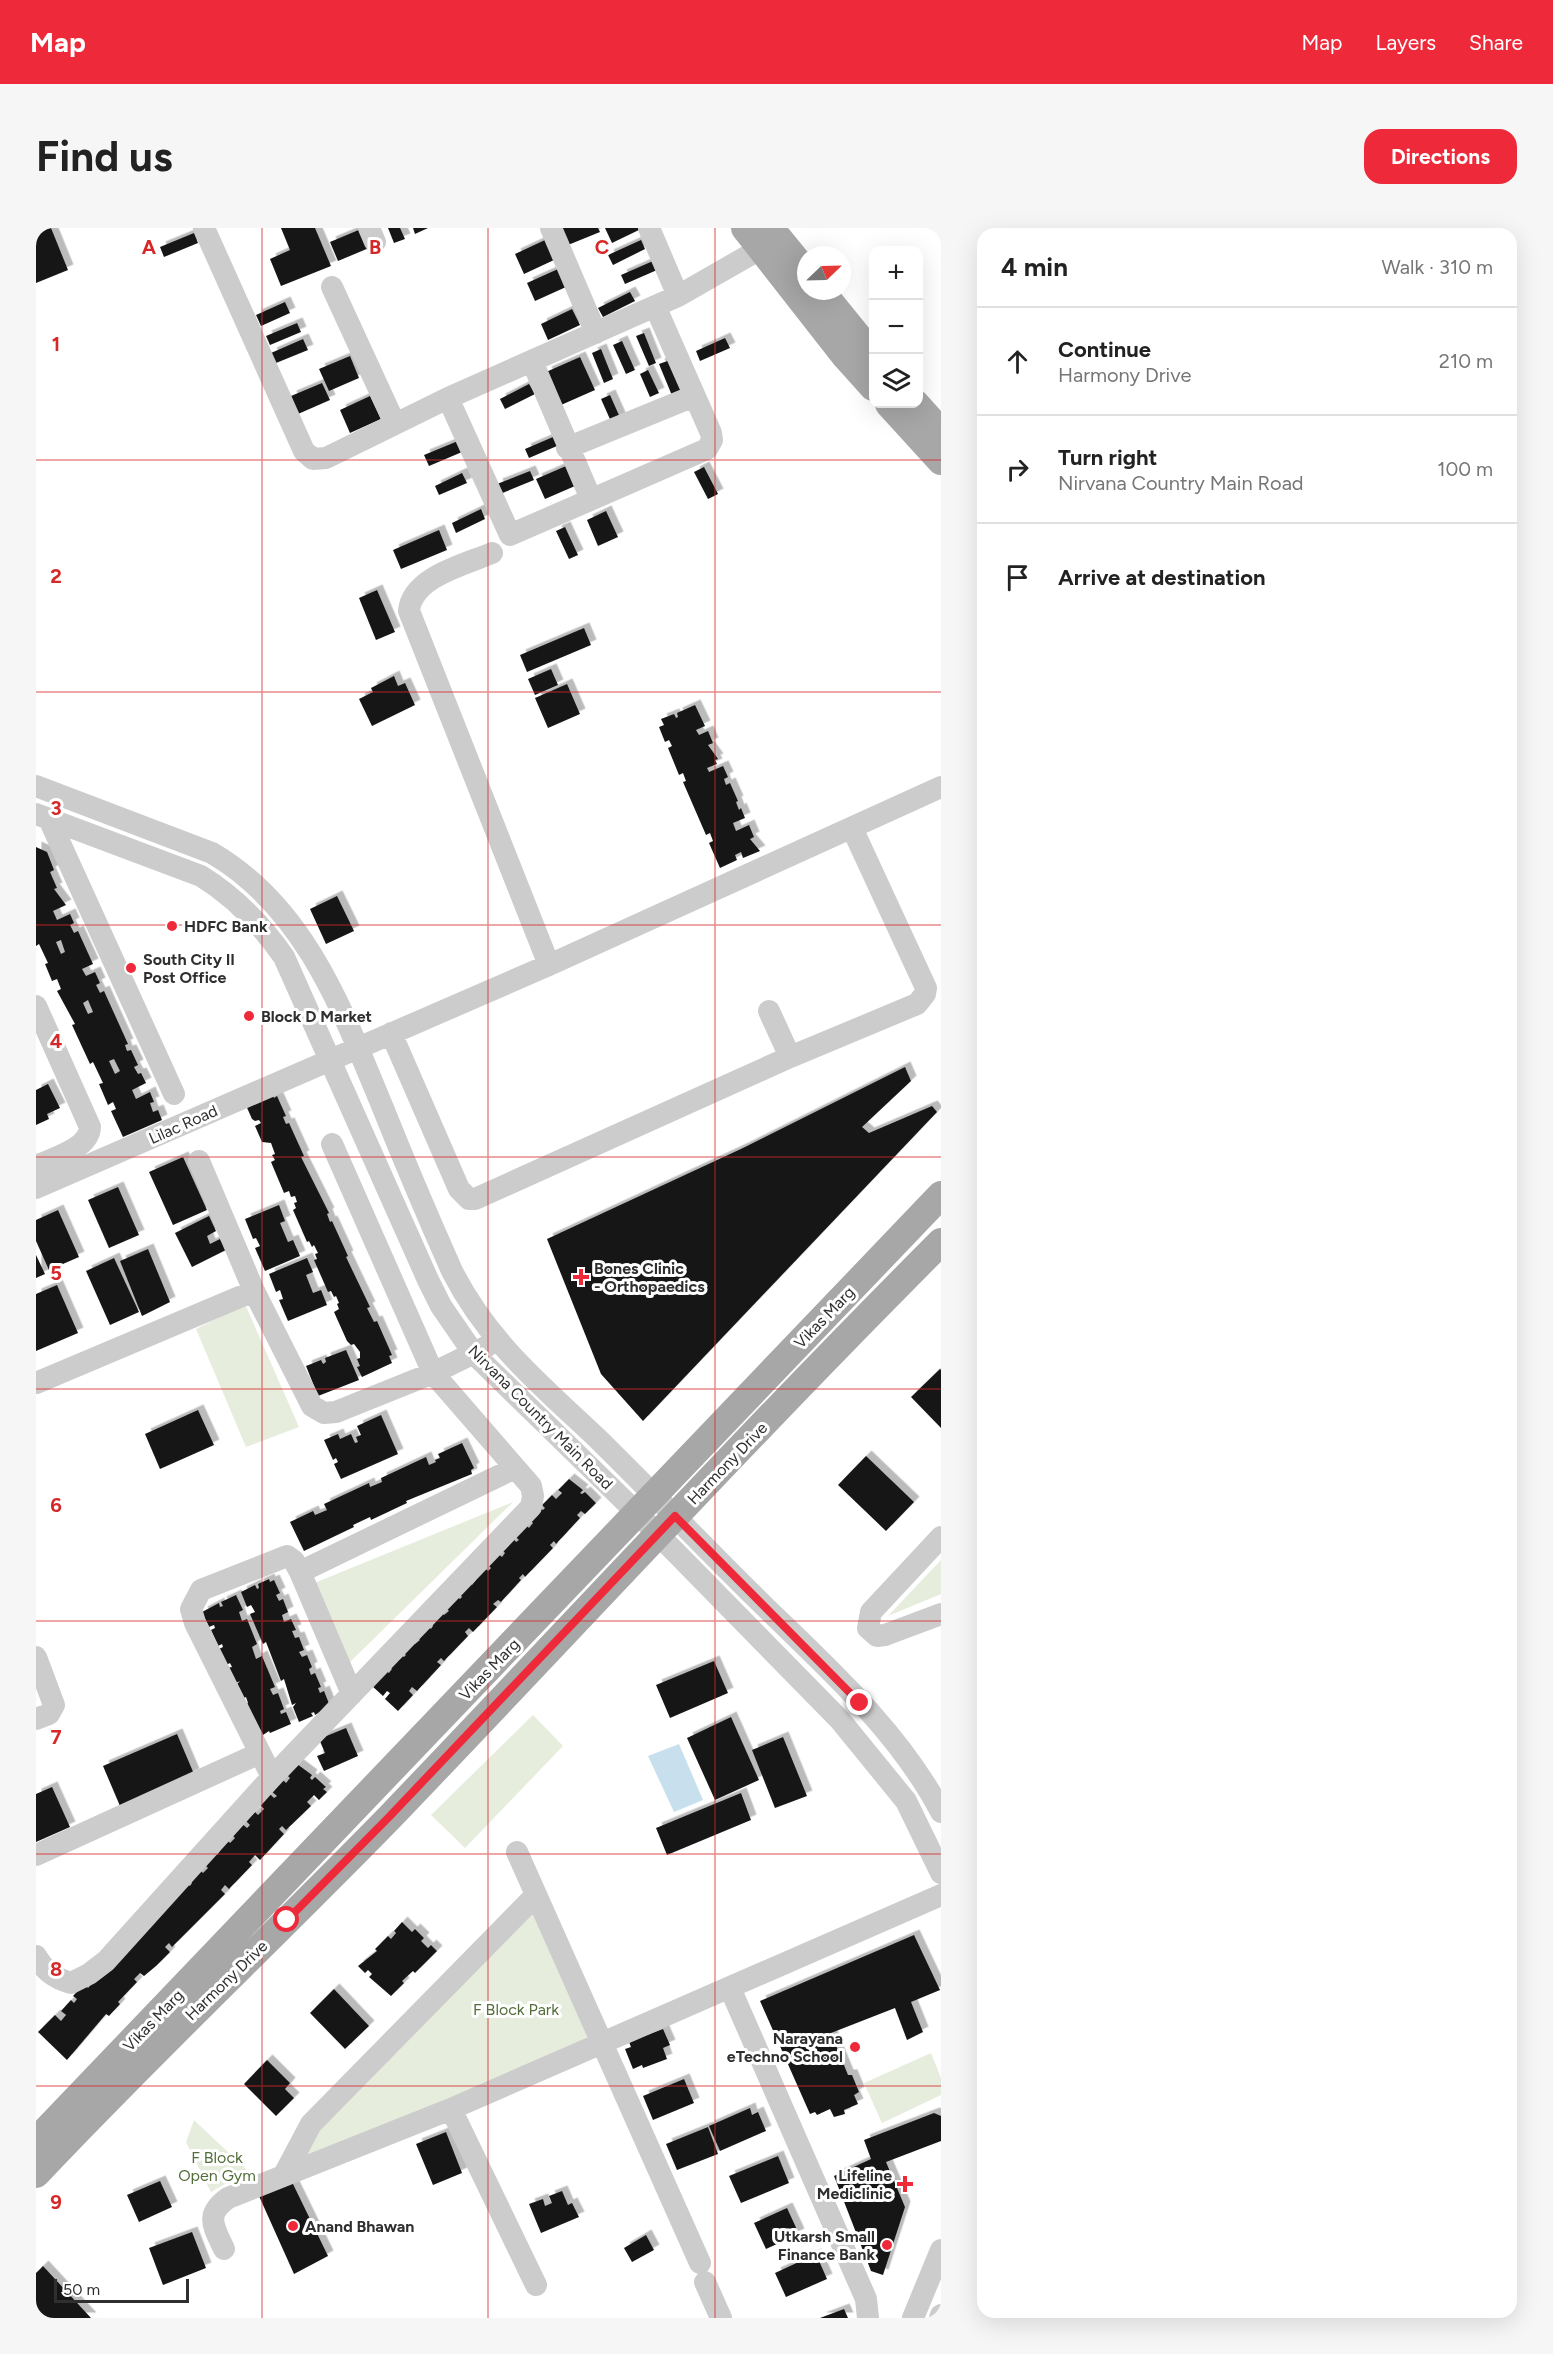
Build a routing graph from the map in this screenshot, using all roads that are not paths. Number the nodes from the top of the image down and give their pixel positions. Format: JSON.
{"nodes":[{"id":1,"x":204,"y":228,"type":"edge"},
{"id":2,"x":551,"y":228,"type":"edge"},
{"id":3,"x":650,"y":228,"type":"edge"},
{"id":4,"x":764,"y":236,"type":"edge"},
{"id":5,"x":797,"y":264,"type":"edge"},
{"id":6,"x":332,"y":287,"type":"dead end"},
{"id":7,"x":678,"y":296,"type":"junction"},
{"id":8,"x":828,"y":300,"type":"edge"},
{"id":9,"x":655,"y":306,"type":"junction"},
{"id":10,"x":596,"y":333,"type":"junction"},
{"id":11,"x":872,"y":354,"type":"edge"},
{"id":12,"x":532,"y":361,"type":"junction"},
{"id":13,"x":869,"y":383,"type":"edge"},
{"id":14,"x":694,"y":396,"type":"junction"},
{"id":15,"x":448,"y":398,"type":"junction"},
{"id":16,"x":893,"y":408,"type":"edge"},
{"id":17,"x":920,"y":408,"type":"edge"},
{"id":18,"x":395,"y":424,"type":"junction"},
{"id":19,"x":941,"y":432,"type":"edge"},
{"id":20,"x":567,"y":448,"type":"junction"},
{"id":21,"x":941,"y":461,"type":"edge"},
{"id":22,"x":591,"y":499,"type":"junction"},
{"id":23,"x":492,"y":553,"type":"dead end"},
{"id":24,"x":36,"y":786,"type":"edge"},
{"id":25,"x":941,"y":787,"type":"edge"},
{"id":26,"x":42,"y":817,"type":"edge"},
{"id":27,"x":852,"y":828,"type":"junction"},
{"id":28,"x":549,"y":965,"type":"junction"},
{"id":29,"x":37,"y":1009,"type":"edge"},
{"id":30,"x":769,"y":1011,"type":"dead end"},
{"id":31,"x":391,"y":1033,"type":"junction"},
{"id":32,"x":357,"y":1046,"type":"junction"},
{"id":33,"x":790,"y":1057,"type":"junction"},
{"id":34,"x":331,"y":1059,"type":"junction"},
{"id":35,"x":174,"y":1094,"type":"dead end"},
{"id":36,"x":332,"y":1144,"type":"dead end"},
{"id":37,"x":199,"y":1161,"type":"dead end"},
{"id":38,"x":36,"y":1166,"type":"edge"},
{"id":39,"x":36,"y":1188,"type":"edge"},
{"id":40,"x":941,"y":1195,"type":"edge"},
{"id":41,"x":941,"y":1242,"type":"edge"},
{"id":42,"x":870,"y":1269,"type":"junction"},
{"id":43,"x":254,"y":1291,"type":"junction"},
{"id":44,"x":892,"y":1291,"type":"junction"},
{"id":45,"x":497,"y":1342,"type":"junction"},
{"id":46,"x":474,"y":1354,"type":"junction"},
{"id":47,"x":433,"y":1373,"type":"junction"},
{"id":48,"x":36,"y":1383,"type":"edge"},
{"id":49,"x":515,"y":1467,"type":"junction"},
{"id":50,"x":646,"y":1504,"type":"junction"},
{"id":51,"x":666,"y":1526,"type":"junction"},
{"id":52,"x":941,"y":1537,"type":"edge"},
{"id":53,"x":300,"y":1572,"type":"junction"},
{"id":54,"x":941,"y":1614,"type":"edge"},
{"id":55,"x":36,"y":1657,"type":"edge"},
{"id":56,"x":352,"y":1694,"type":"junction"},
{"id":57,"x":36,"y":1719,"type":"edge"},
{"id":58,"x":260,"y":1752,"type":"junction"},
{"id":59,"x":272,"y":1778,"type":"junction"},
{"id":60,"x":941,"y":1812,"type":"edge"},
{"id":61,"x":518,"y":1852,"type":"dead end"},
{"id":62,"x":36,"y":1855,"type":"edge"},
{"id":63,"x":941,"y":1873,"type":"edge"},
{"id":64,"x":536,"y":1895,"type":"junction"},
{"id":65,"x":941,"y":1895,"type":"edge"},
{"id":66,"x":36,"y":1956,"type":"edge"},
{"id":67,"x":730,"y":1988,"type":"junction"},
{"id":68,"x":601,"y":2044,"type":"junction"},
{"id":69,"x":451,"y":2109,"type":"junction"},
{"id":70,"x":36,"y":2141,"type":"edge"},
{"id":71,"x":285,"y":2173,"type":"junction"},
{"id":72,"x":36,"y":2174,"type":"edge"},
{"id":73,"x":224,"y":2249,"type":"dead end"},
{"id":74,"x":941,"y":2250,"type":"edge"},
{"id":75,"x":536,"y":2285,"type":"dead end"},
{"id":76,"x":721,"y":2318,"type":"edge"},
{"id":77,"x":868,"y":2318,"type":"edge"},
{"id":78,"x":913,"y":2318,"type":"edge"}],
"edges":[{"from":1,"to":18,"type":"street"},
{"from":2,"to":10,"type":"street"},
{"from":3,"to":7,"type":"street"},
{"from":4,"to":5,"type":"main road"},
{"from":4,"to":7,"type":"street"},
{"from":4,"to":13,"type":"main road"},
{"from":6,"to":18,"type":"street"},
{"from":7,"to":9,"type":"street"},
{"from":8,"to":11,"type":"main road"},
{"from":9,"to":10,"type":"street"},
{"from":9,"to":14,"type":"street"},
{"from":10,"to":12,"type":"street"},
{"from":12,"to":15,"type":"street"},
{"from":12,"to":20,"type":"street"},
{"from":14,"to":20,"type":"street"},
{"from":14,"to":22,"type":"street"},
{"from":15,"to":18,"type":"street"},
{"from":15,"to":22,"type":"street"},
{"from":16,"to":21,"type":"main road"},
{"from":17,"to":19,"type":"main road"},
{"from":20,"to":22,"type":"street"},
{"from":23,"to":28,"type":"street"},
{"from":24,"to":32,"type":"street","name":"Nirvana Country Main Road"},
{"from":25,"to":27,"type":"street","name":"Lilac Road"},
{"from":26,"to":34,"type":"street","name":"Nirvana Country Main Road"},
{"from":26,"to":35,"type":"street"},
{"from":27,"to":28,"type":"street","name":"Lilac Road"},
{"from":27,"to":33,"type":"street"},
{"from":28,"to":31,"type":"street","name":"Lilac Road"},
{"from":29,"to":38,"type":"street"},
{"from":30,"to":33,"type":"street"},
{"from":31,"to":32,"type":"street","name":"Lilac Road"},
{"from":31,"to":33,"type":"street"},
{"from":32,"to":34,"type":"street","name":"Lilac Road"},
{"from":32,"to":45,"type":"street","name":"Nirvana Country Main Road"},
{"from":34,"to":39,"type":"street","name":"Lilac Road"},
{"from":34,"to":46,"type":"street","name":"Nirvana Country Main Road"},
{"from":36,"to":47,"type":"street"},
{"from":37,"to":43,"type":"street"},
{"from":40,"to":42,"type":"main road","name":"Vikas Marg"},
{"from":41,"to":44,"type":"main road","name":"Harmony Drive"},
{"from":42,"to":44,"type":"main road"},
{"from":42,"to":50,"type":"main road","name":"Vikas Marg"},
{"from":43,"to":47,"type":"street"},
{"from":43,"to":48,"type":"street"},
{"from":44,"to":51,"type":"main road","name":"Harmony Drive"},
{"from":45,"to":46,"type":"street"},
{"from":45,"to":50,"type":"street","name":"Nirvana Country Main Road"},
{"from":46,"to":47,"type":"street"},
{"from":46,"to":50,"type":"street","name":"Nirvana Country Main Road"},
{"from":47,"to":49,"type":"street"},
{"from":49,"to":53,"type":"street"},
{"from":49,"to":56,"type":"street"},
{"from":50,"to":51,"type":"street","name":"Nirvana Country Main Road"},
{"from":50,"to":70,"type":"main road","name":"Vikas Marg"},
{"from":51,"to":60,"type":"street","name":"Nirvana Country Main Road"},
{"from":51,"to":63,"type":"street","name":"Nirvana Country Main Road"},
{"from":51,"to":72,"type":"main road","name":"Harmony Drive"},
{"from":52,"to":54,"type":"street"},
{"from":53,"to":56,"type":"street"},
{"from":53,"to":58,"type":"street"},
{"from":55,"to":57,"type":"street"},
{"from":56,"to":59,"type":"street"},
{"from":58,"to":59,"type":"street"},
{"from":58,"to":62,"type":"street"},
{"from":59,"to":66,"type":"street"},
{"from":61,"to":64,"type":"street"},
{"from":64,"to":68,"type":"street"},
{"from":64,"to":71,"type":"street"},
{"from":65,"to":67,"type":"street"},
{"from":67,"to":68,"type":"street"},
{"from":67,"to":77,"type":"street"},
{"from":68,"to":69,"type":"street"},
{"from":68,"to":76,"type":"street"},
{"from":69,"to":71,"type":"street"},
{"from":69,"to":75,"type":"street"},
{"from":71,"to":73,"type":"street"},
{"from":74,"to":78,"type":"street"}]}
